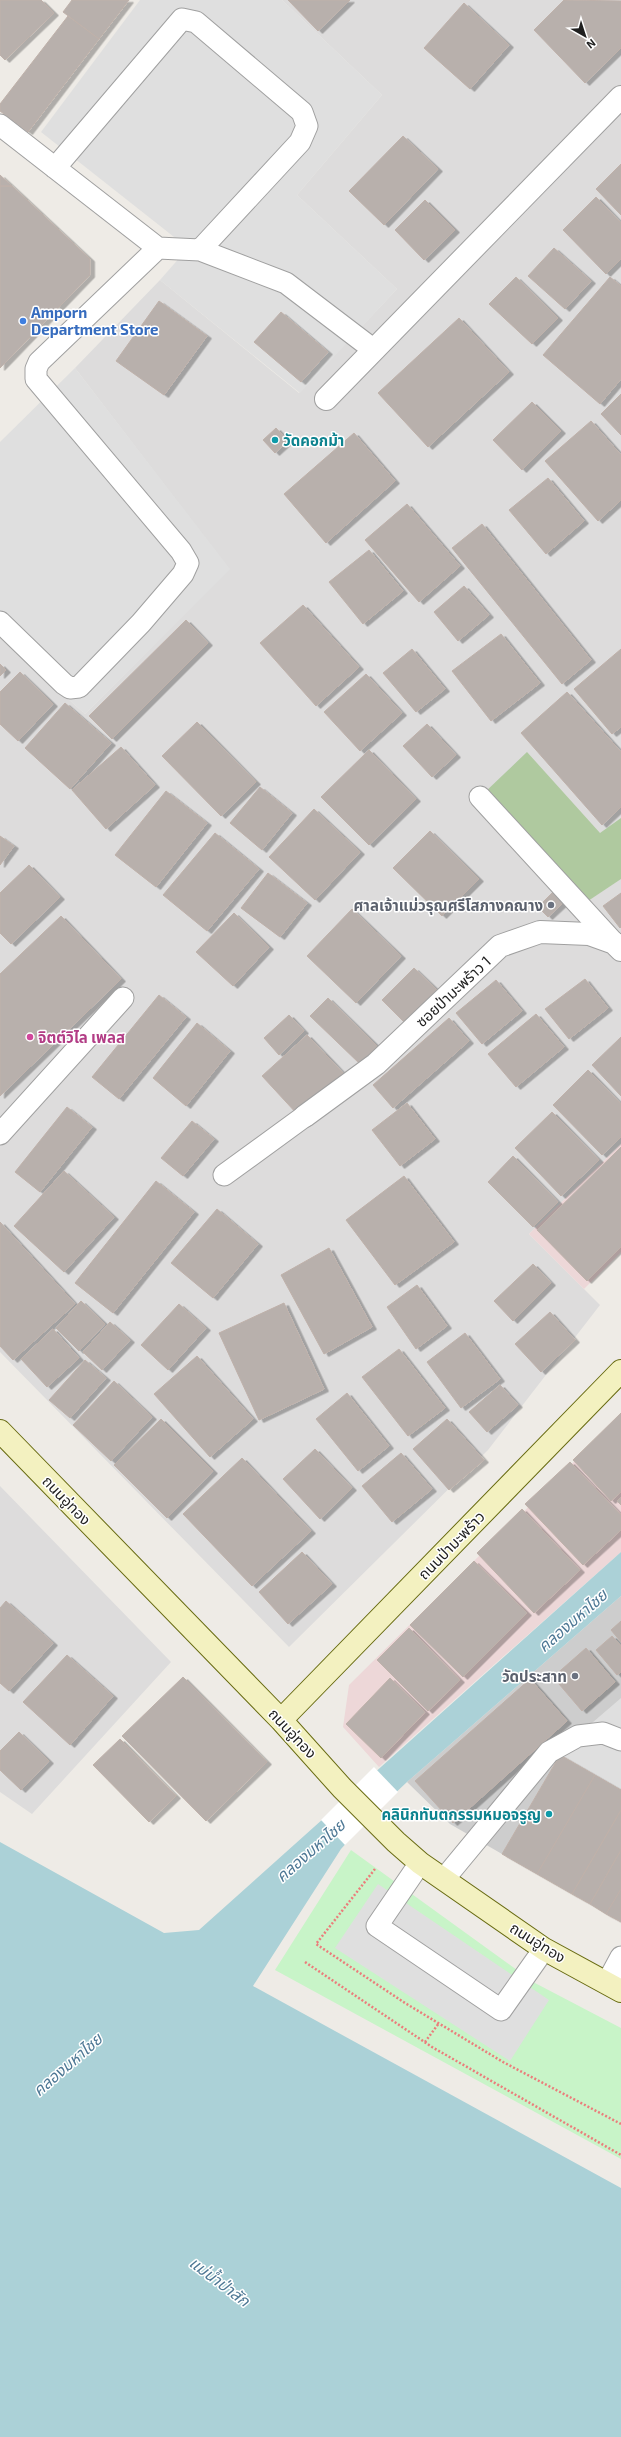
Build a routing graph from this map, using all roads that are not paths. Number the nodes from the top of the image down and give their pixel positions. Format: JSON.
{"nodes":[{"id":1,"x":621,"y":97,"type":"edge"},
{"id":2,"x":0,"y":125,"type":"edge"},
{"id":3,"x":55,"y":168,"type":"junction"},
{"id":4,"x":158,"y":248,"type":"junction"},
{"id":5,"x":200,"y":250,"type":"junction"},
{"id":6,"x":374,"y":350,"type":"junction"},
{"id":7,"x":326,"y":399,"type":"dead end"},
{"id":8,"x":0,"y":622,"type":"edge"},
{"id":9,"x":480,"y":797,"type":"dead end"},
{"id":10,"x":618,"y":946,"type":"edge"},
{"id":11,"x":123,"y":998,"type":"dead end"},
{"id":12,"x":305,"y":1116,"type":"joint"},
{"id":13,"x":0,"y":1134,"type":"edge"},
{"id":14,"x":224,"y":1175,"type":"dead end"},
{"id":15,"x":621,"y":1371,"type":"edge"},
{"id":16,"x":0,"y":1431,"type":"edge"},
{"id":17,"x":281,"y":1720,"type":"junction"},
{"id":18,"x":621,"y":1740,"type":"edge"},
{"id":19,"x":420,"y":1863,"type":"junction"},
{"id":20,"x":444,"y":1879,"type":"junction"},
{"id":21,"x":544,"y":1949,"type":"junction"},
{"id":22,"x":621,"y":1957,"type":"edge"},
{"id":23,"x":614,"y":1987,"type":"edge"}],
"edges":[{"from":1,"to":6,"type":"street"},
{"from":2,"to":3,"type":"lane"},
{"from":3,"to":4,"type":"lane"},
{"from":3,"to":5,"type":"lane"},
{"from":4,"to":5,"type":"lane"},
{"from":4,"to":8,"type":"lane"},
{"from":5,"to":6,"type":"lane"},
{"from":6,"to":7,"type":"street"},
{"from":9,"to":10,"type":"lane"},
{"from":10,"to":12,"type":"street","name":"ซอยป่ามะพร้าว 1"},
{"from":11,"to":13,"type":"lane"},
{"from":12,"to":14,"type":"lane"},
{"from":15,"to":17,"type":"main road","name":"ถนนป่ามะพร้าว"},
{"from":16,"to":17,"type":"main road","name":"ถนนอู่ทอง"},
{"from":17,"to":19,"type":"main road","name":"ถนนอู่ทอง"},
{"from":18,"to":20,"type":"lane"},
{"from":19,"to":20,"type":"main road","name":"ถนนอู่ทอง"},
{"from":19,"to":21,"type":"lane"},
{"from":20,"to":21,"type":"main road","name":"ถนนอู่ทอง"},
{"from":21,"to":23,"type":"main road","name":"ถนนอู่ทอง"},
{"from":22,"to":23,"type":"lane"}]}
